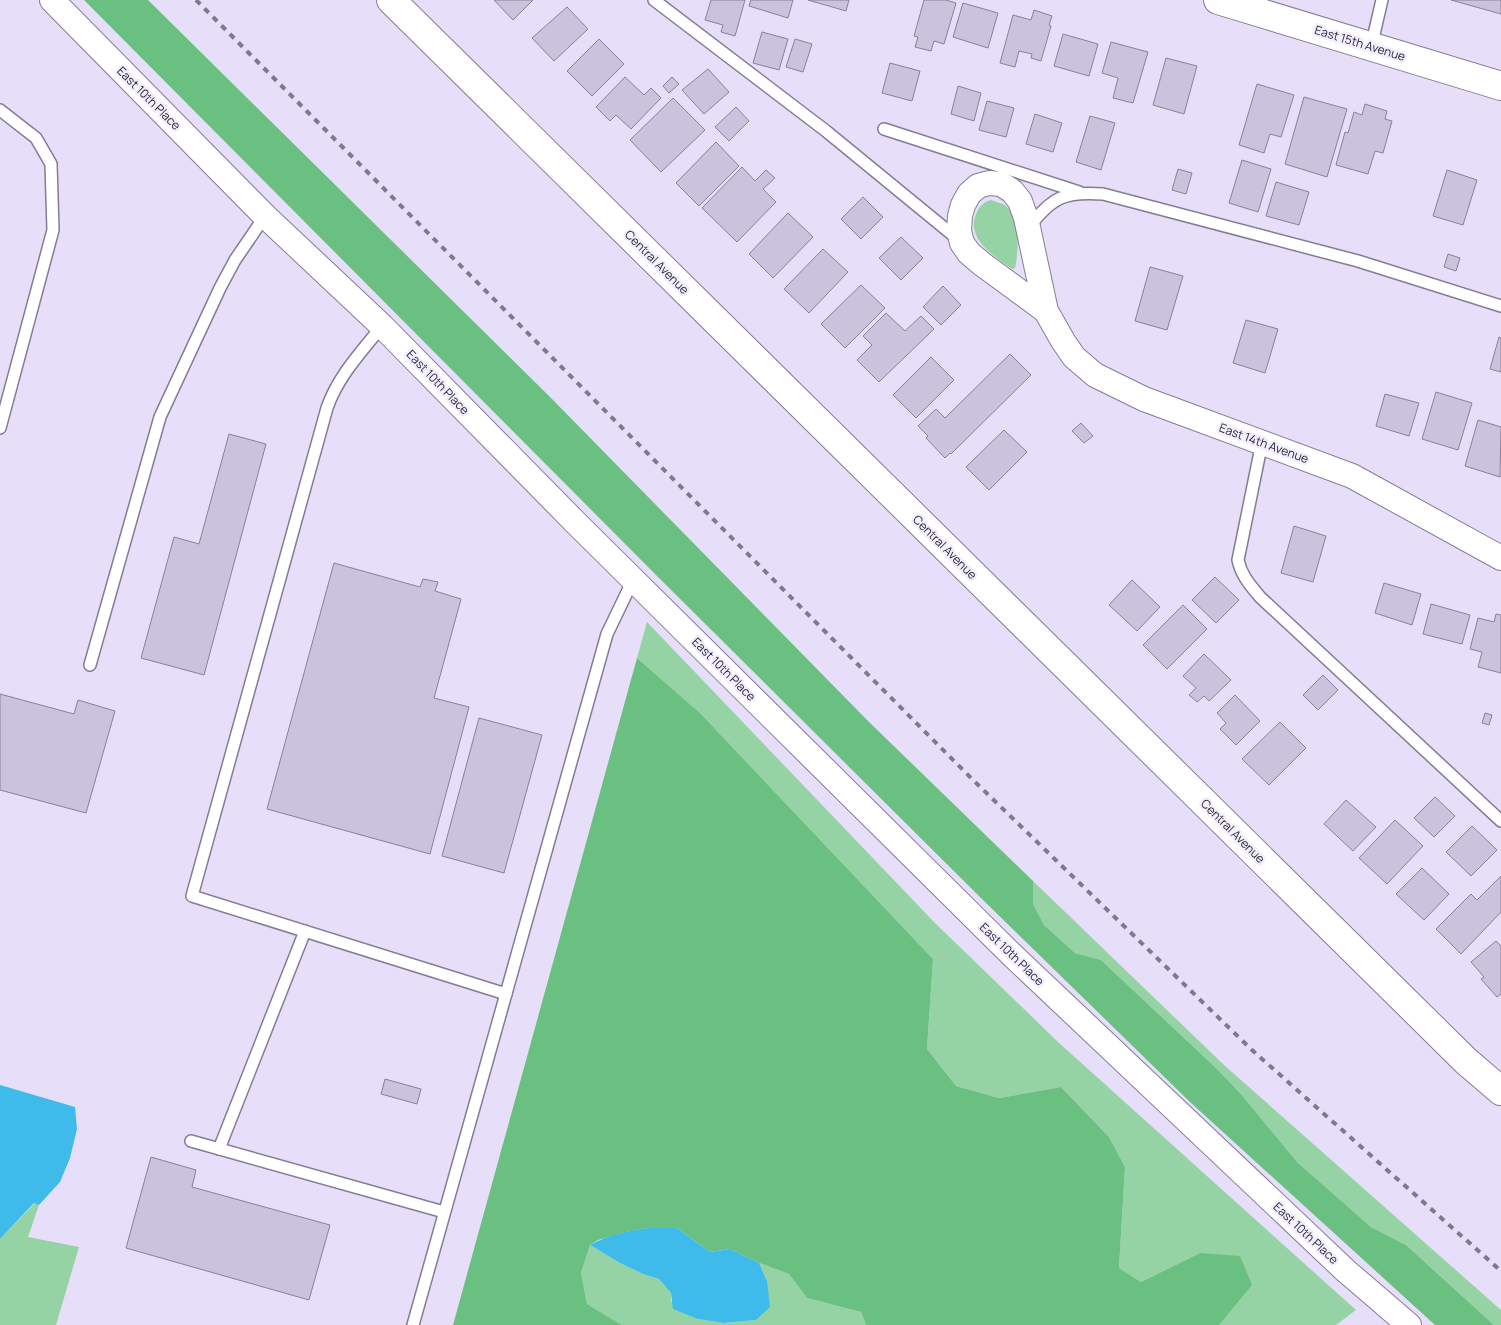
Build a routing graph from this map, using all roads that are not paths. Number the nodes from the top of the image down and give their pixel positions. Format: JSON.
{"nodes":[{"id":1,"x":52,"y":0,"type":"edge"},
{"id":2,"x":391,"y":0,"type":"edge"},
{"id":3,"x":654,"y":0,"type":"edge"},
{"id":4,"x":1218,"y":0,"type":"edge"},
{"id":5,"x":1382,"y":0,"type":"edge"},
{"id":6,"x":1371,"y":47,"type":"junction"},
{"id":7,"x":1501,"y":86,"type":"edge"},
{"id":8,"x":0,"y":110,"type":"edge"},
{"id":9,"x":884,"y":129,"type":"dead end"},
{"id":10,"x":1081,"y":192,"type":"junction"},
{"id":11,"x":265,"y":216,"type":"junction"},
{"id":12,"x":1028,"y":228,"type":"junction"},
{"id":13,"x":962,"y":243,"type":"junction"},
{"id":14,"x":1501,"y":306,"type":"edge"},
{"id":15,"x":1046,"y":311,"type":"junction"},
{"id":16,"x":382,"y":326,"type":"junction"},
{"id":17,"x":0,"y":428,"type":"edge"},
{"id":18,"x":1262,"y":442,"type":"junction"},
{"id":19,"x":1501,"y":558,"type":"edge"},
{"id":20,"x":633,"y":580,"type":"junction"},
{"id":21,"x":90,"y":665,"type":"dead end"},
{"id":22,"x":1501,"y":821,"type":"edge"},
{"id":23,"x":305,"y":932,"type":"junction"},
{"id":24,"x":506,"y":994,"type":"junction"},
{"id":25,"x":1466,"y":1061,"type":"junction"},
{"id":26,"x":1501,"y":1071,"type":"edge"},
{"id":27,"x":1501,"y":1091,"type":"edge"},
{"id":28,"x":191,"y":1141,"type":"dead end"},
{"id":29,"x":220,"y":1149,"type":"junction"},
{"id":30,"x":444,"y":1212,"type":"junction"},
{"id":31,"x":413,"y":1325,"type":"edge"},
{"id":32,"x":1409,"y":1325,"type":"edge"}],
"edges":[{"from":1,"to":11,"type":"street","name":"East 10th Place"},
{"from":2,"to":25,"type":"street","name":"Central Avenue"},
{"from":3,"to":13,"type":"lane"},
{"from":4,"to":6,"type":"street","name":"East 15th Avenue"},
{"from":5,"to":6,"type":"lane"},
{"from":6,"to":7,"type":"street","name":"East 15th Avenue"},
{"from":8,"to":17,"type":"lane"},
{"from":9,"to":10,"type":"lane"},
{"from":10,"to":12,"type":"lane"},
{"from":10,"to":14,"type":"lane"},
{"from":11,"to":16,"type":"street","name":"East 10th Place"},
{"from":11,"to":21,"type":"lane"},
{"from":12,"to":13,"type":"street","name":"East 14th Avenue"},
{"from":12,"to":15,"type":"street","name":"East 14th Avenue"},
{"from":13,"to":15,"type":"street","name":"East 14th Avenue"},
{"from":15,"to":18,"type":"street","name":"East 14th Avenue"},
{"from":16,"to":20,"type":"street","name":"East 10th Place"},
{"from":16,"to":23,"type":"lane"},
{"from":18,"to":19,"type":"street","name":"East 14th Avenue"},
{"from":18,"to":22,"type":"lane"},
{"from":20,"to":24,"type":"lane"},
{"from":20,"to":32,"type":"street","name":"East 10th Place"},
{"from":23,"to":24,"type":"lane"},
{"from":23,"to":29,"type":"lane"},
{"from":24,"to":30,"type":"lane"},
{"from":25,"to":26,"type":"street"},
{"from":25,"to":27,"type":"street","name":"Central Avenue"},
{"from":28,"to":29,"type":"lane"},
{"from":29,"to":30,"type":"lane"},
{"from":30,"to":31,"type":"lane"}]}
